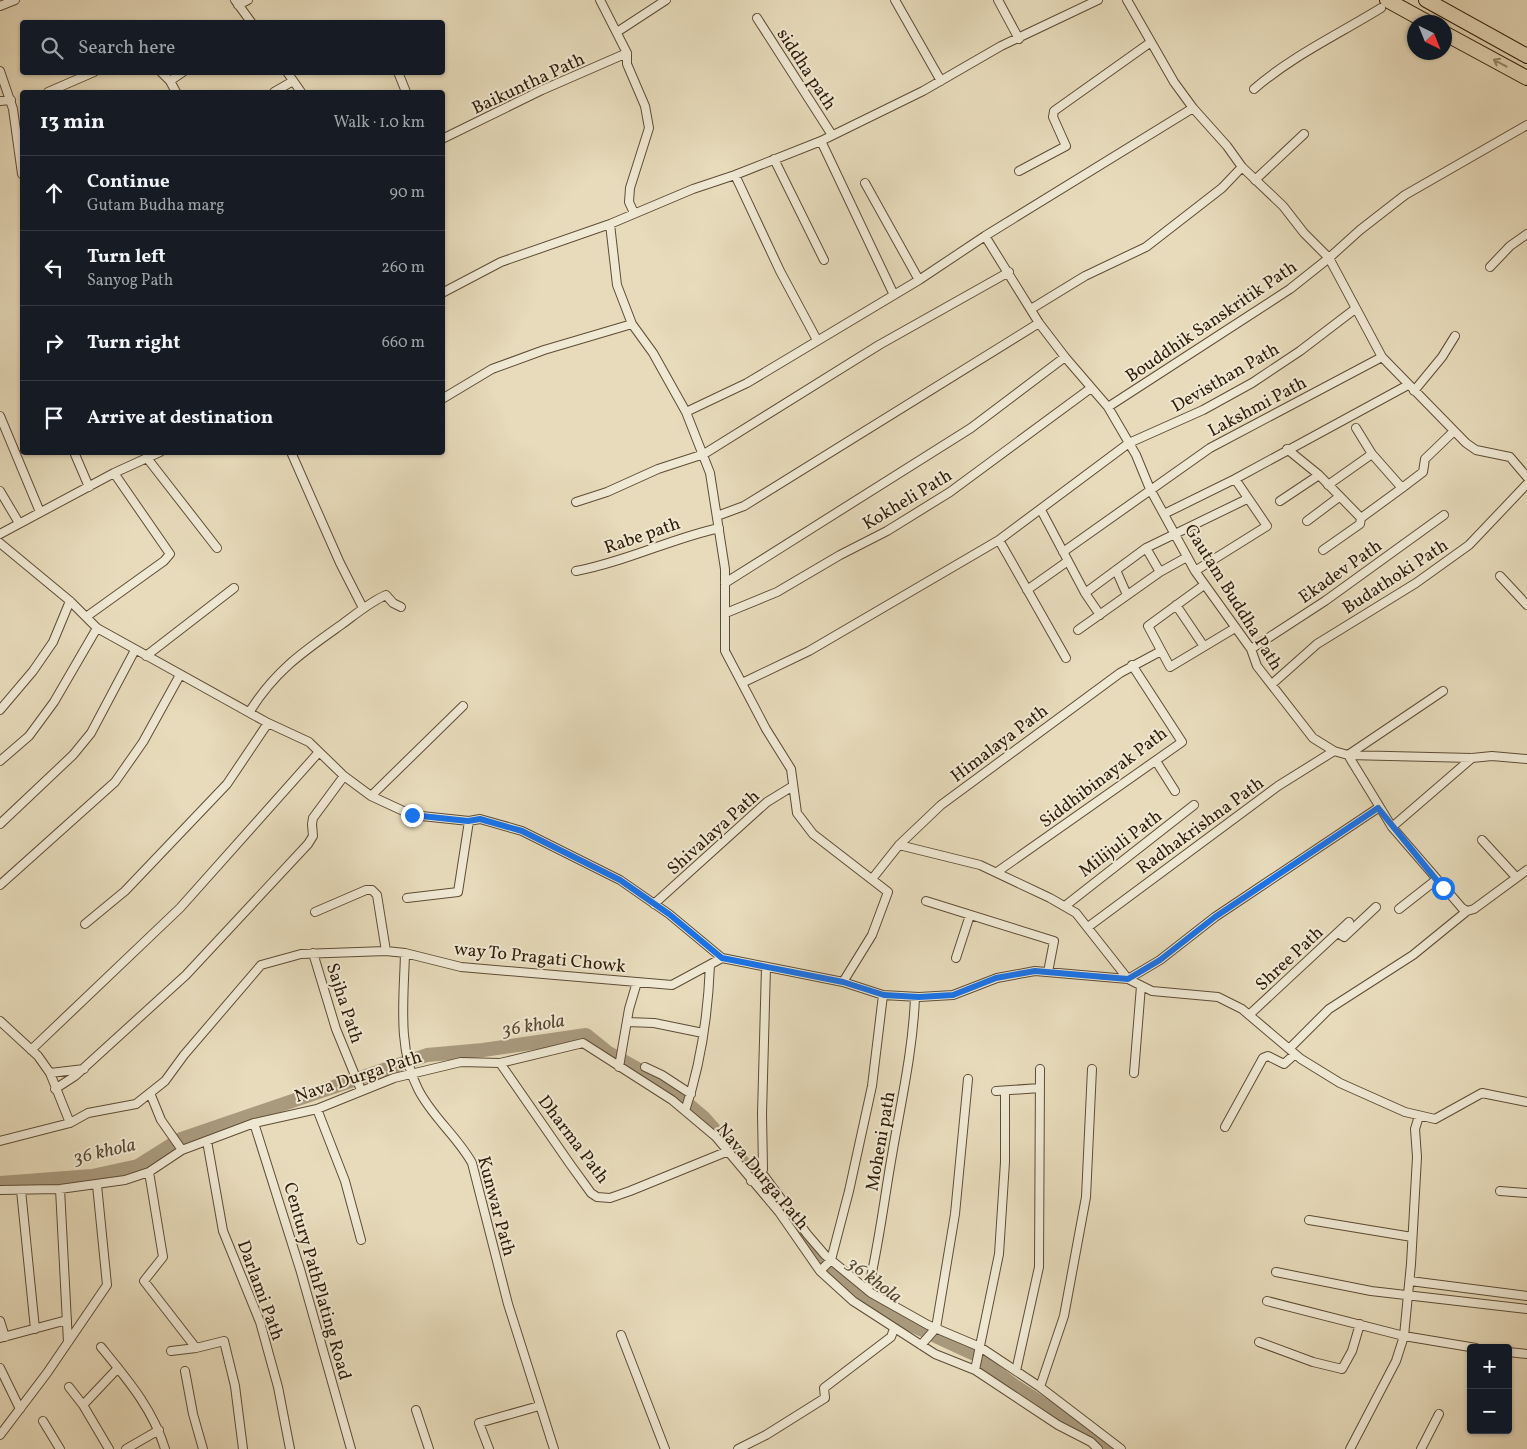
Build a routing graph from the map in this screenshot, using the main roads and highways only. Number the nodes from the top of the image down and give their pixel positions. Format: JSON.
{"nodes":[{"id":1,"x":1426,"y":0,"type":"edge"},
{"id":2,"x":1384,"y":4,"type":"edge"},
{"id":3,"x":1410,"y":15,"type":"edge"},
{"id":4,"x":1452,"y":37,"type":"edge"},
{"id":5,"x":1527,"y":56,"type":"edge"},
{"id":6,"x":1527,"y":78,"type":"edge"}],
"edges":[{"from":1,"to":5,"type":"highway"},
{"from":2,"to":3,"type":"highway"},
{"from":6,"to":4,"type":"highway","one_way":true}]}
